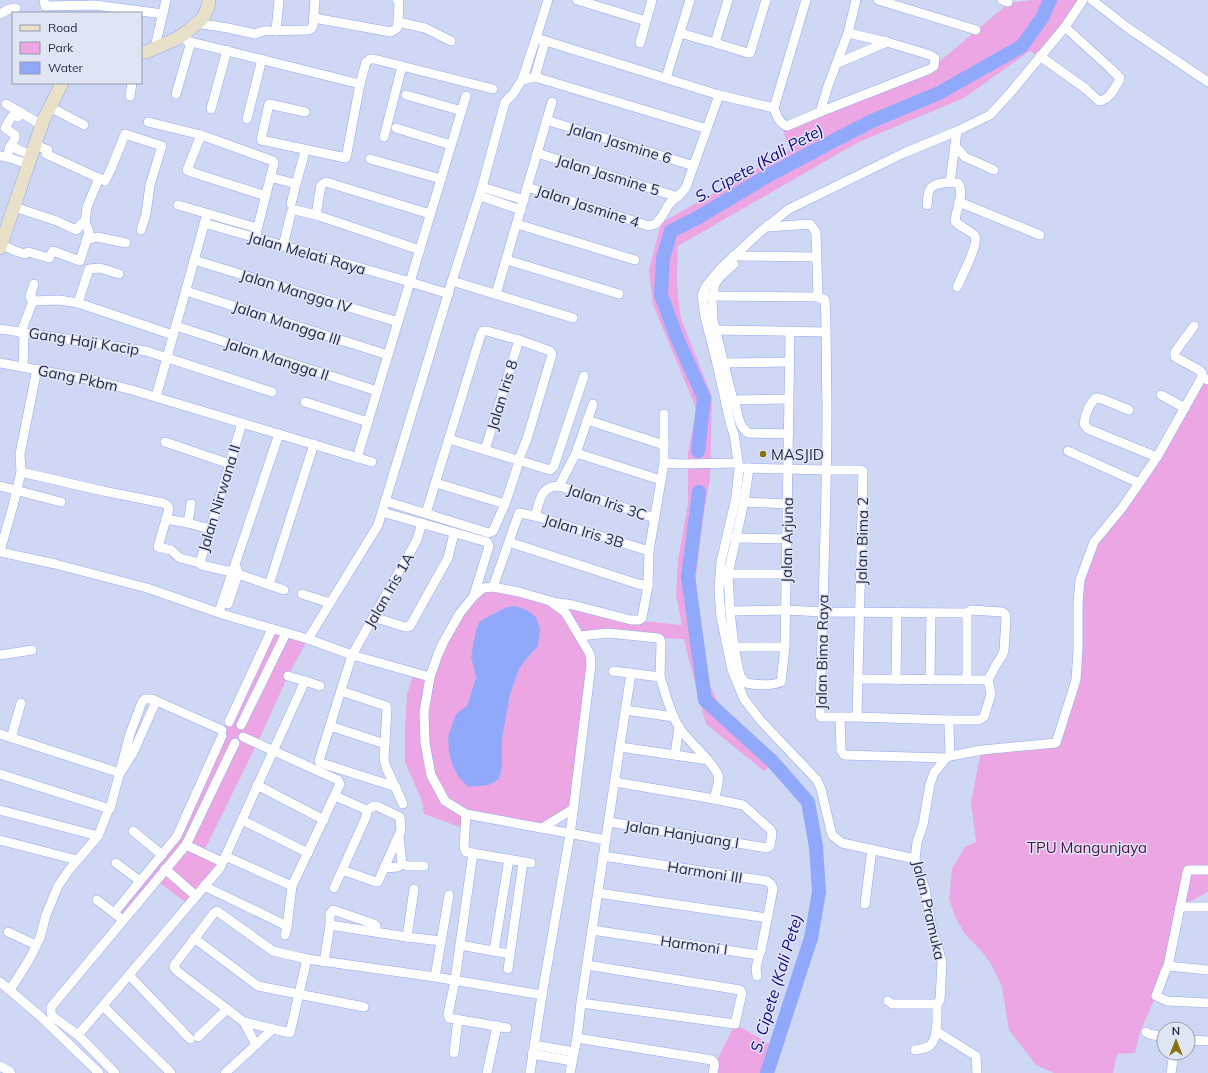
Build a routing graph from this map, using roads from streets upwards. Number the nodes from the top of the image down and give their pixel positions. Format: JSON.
{"nodes":[{"id":1,"x":44,"y":0,"type":"edge"},
{"id":2,"x":166,"y":0,"type":"edge"},
{"id":3,"x":209,"y":0,"type":"edge"},
{"id":4,"x":278,"y":0,"type":"edge"},
{"id":5,"x":315,"y":0,"type":"edge"},
{"id":6,"x":397,"y":0,"type":"edge"},
{"id":7,"x":548,"y":0,"type":"edge"},
{"id":8,"x":577,"y":0,"type":"edge"},
{"id":9,"x":652,"y":0,"type":"edge"},
{"id":10,"x":690,"y":0,"type":"edge"},
{"id":11,"x":728,"y":0,"type":"edge"},
{"id":12,"x":766,"y":0,"type":"edge"},
{"id":13,"x":806,"y":0,"type":"edge"},
{"id":14,"x":856,"y":0,"type":"edge"},
{"id":15,"x":878,"y":0,"type":"edge"},
{"id":16,"x":1083,"y":0,"type":"edge"},
{"id":17,"x":1092,"y":0,"type":"edge"},
{"id":18,"x":16,"y":8,"type":"dead end"},
{"id":19,"x":0,"y":14,"type":"edge"},
{"id":20,"x":162,"y":14,"type":"junction"},
{"id":21,"x":314,"y":18,"type":"junction"},
{"id":22,"x":646,"y":21,"type":"junction"},
{"id":23,"x":398,"y":22,"type":"junction"},
{"id":24,"x":196,"y":24,"type":"junction"},
{"id":25,"x":1065,"y":27,"type":"junction"},
{"id":26,"x":976,"y":30,"type":"dead end"},
{"id":27,"x":276,"y":31,"type":"junction"},
{"id":28,"x":680,"y":33,"type":"junction"},
{"id":29,"x":848,"y":33,"type":"junction"},
{"id":30,"x":187,"y":38,"type":"junction"},
{"id":31,"x":540,"y":39,"type":"junction"},
{"id":32,"x":450,"y":41,"type":"dead end"},
{"id":33,"x":887,"y":42,"type":"junction"},
{"id":34,"x":640,"y":43,"type":"dead end"},
{"id":35,"x":715,"y":43,"type":"junction"},
{"id":36,"x":155,"y":48,"type":"junction"},
{"id":37,"x":226,"y":50,"type":"junction"},
{"id":38,"x":142,"y":52,"type":"edge"},
{"id":39,"x":1040,"y":56,"type":"junction"},
{"id":40,"x":262,"y":59,"type":"junction"},
{"id":41,"x":838,"y":63,"type":"junction"},
{"id":42,"x":402,"y":66,"type":"junction"},
{"id":43,"x":535,"y":77,"type":"junction"},
{"id":44,"x":666,"y":78,"type":"junction"},
{"id":45,"x":522,"y":80,"type":"junction"},
{"id":46,"x":1208,"y":82,"type":"edge"},
{"id":47,"x":62,"y":84,"type":"edge"},
{"id":48,"x":132,"y":84,"type":"edge"},
{"id":49,"x":360,"y":84,"type":"junction"},
{"id":50,"x":493,"y":89,"type":"dead end"},
{"id":51,"x":176,"y":94,"type":"dead end"},
{"id":52,"x":406,"y":95,"type":"dead end"},
{"id":53,"x":719,"y":95,"type":"junction"},
{"id":54,"x":130,"y":96,"type":"dead end"},
{"id":55,"x":466,"y":96,"type":"dead end"},
{"id":56,"x":552,"y":102,"type":"dead end"},
{"id":57,"x":6,"y":104,"type":"dead end"},
{"id":58,"x":50,"y":107,"type":"junction"},
{"id":59,"x":774,"y":108,"type":"junction"},
{"id":60,"x":211,"y":109,"type":"dead end"},
{"id":61,"x":462,"y":111,"type":"junction"},
{"id":62,"x":305,"y":112,"type":"dead end"},
{"id":63,"x":820,"y":112,"type":"junction"},
{"id":64,"x":22,"y":113,"type":"junction"},
{"id":65,"x":247,"y":119,"type":"dead end"},
{"id":66,"x":546,"y":120,"type":"junction"},
{"id":67,"x":148,"y":122,"type":"dead end"},
{"id":68,"x":42,"y":125,"type":"junction"},
{"id":69,"x":84,"y":125,"type":"dead end"},
{"id":70,"x":396,"y":128,"type":"dead end"},
{"id":71,"x":707,"y":129,"type":"junction"},
{"id":72,"x":957,"y":131,"type":"junction"},
{"id":73,"x":201,"y":136,"type":"junction"},
{"id":74,"x":384,"y":136,"type":"dead end"},
{"id":75,"x":451,"y":145,"type":"junction"},
{"id":76,"x":10,"y":146,"type":"junction"},
{"id":77,"x":956,"y":146,"type":"junction"},
{"id":78,"x":537,"y":152,"type":"junction"},
{"id":79,"x":31,"y":155,"type":"junction"},
{"id":80,"x":304,"y":155,"type":"dead end"},
{"id":81,"x":3,"y":156,"type":"edge"},
{"id":82,"x":370,"y":159,"type":"dead end"},
{"id":83,"x":694,"y":166,"type":"junction"},
{"id":84,"x":994,"y":170,"type":"dead end"},
{"id":85,"x":270,"y":177,"type":"junction"},
{"id":86,"x":99,"y":178,"type":"junction"},
{"id":87,"x":441,"y":179,"type":"junction"},
{"id":88,"x":950,"y":182,"type":"junction"},
{"id":89,"x":296,"y":184,"type":"junction"},
{"id":90,"x":527,"y":187,"type":"junction"},
{"id":91,"x":481,"y":192,"type":"junction"},
{"id":92,"x":266,"y":196,"type":"junction"},
{"id":93,"x":678,"y":196,"type":"junction"},
{"id":94,"x":524,"y":200,"type":"junction"},
{"id":95,"x":959,"y":202,"type":"junction"},
{"id":96,"x":291,"y":204,"type":"dead end"},
{"id":97,"x":178,"y":205,"type":"dead end"},
{"id":98,"x":927,"y":205,"type":"dead end"},
{"id":99,"x":14,"y":207,"type":"junction"},
{"id":100,"x":521,"y":210,"type":"junction"},
{"id":101,"x":207,"y":214,"type":"junction"},
{"id":102,"x":430,"y":214,"type":"junction"},
{"id":103,"x":316,"y":215,"type":"junction"},
{"id":104,"x":85,"y":222,"type":"junction"},
{"id":105,"x":204,"y":223,"type":"junction"},
{"id":106,"x":517,"y":224,"type":"junction"},
{"id":107,"x":769,"y":226,"type":"junction"},
{"id":108,"x":141,"y":230,"type":"dead end"},
{"id":109,"x":256,"y":233,"type":"junction"},
{"id":110,"x":1040,"y":234,"type":"dead end"},
{"id":111,"x":86,"y":240,"type":"junction"},
{"id":112,"x":126,"y":243,"type":"dead end"},
{"id":113,"x":283,"y":246,"type":"junction"},
{"id":114,"x":1,"y":247,"type":"edge"},
{"id":115,"x":420,"y":250,"type":"junction"},
{"id":116,"x":737,"y":256,"type":"junction"},
{"id":117,"x":816,"y":257,"type":"junction"},
{"id":118,"x":194,"y":260,"type":"junction"},
{"id":119,"x":506,"y":260,"type":"junction"},
{"id":120,"x":635,"y":260,"type":"dead end"},
{"id":121,"x":119,"y":274,"type":"dead end"},
{"id":122,"x":452,"y":281,"type":"junction"},
{"id":123,"x":410,"y":282,"type":"junction"},
{"id":124,"x":34,"y":284,"type":"dead end"},
{"id":125,"x":956,"y":287,"type":"dead end"},
{"id":126,"x":186,"y":291,"type":"junction"},
{"id":127,"x":449,"y":294,"type":"junction"},
{"id":128,"x":496,"y":294,"type":"junction"},
{"id":129,"x":619,"y":294,"type":"dead end"},
{"id":130,"x":707,"y":296,"type":"junction"},
{"id":131,"x":818,"y":297,"type":"junction"},
{"id":132,"x":33,"y":301,"type":"junction"},
{"id":133,"x":78,"y":303,"type":"junction"},
{"id":134,"x":573,"y":318,"type":"dead end"},
{"id":135,"x":398,"y":322,"type":"junction"},
{"id":136,"x":176,"y":326,"type":"junction"},
{"id":137,"x":1194,"y":326,"type":"dead end"},
{"id":138,"x":0,"y":329,"type":"edge"},
{"id":139,"x":716,"y":330,"type":"junction"},
{"id":140,"x":21,"y":332,"type":"junction"},
{"id":141,"x":790,"y":332,"type":"junction"},
{"id":142,"x":826,"y":332,"type":"junction"},
{"id":143,"x":173,"y":335,"type":"junction"},
{"id":144,"x":519,"y":340,"type":"junction"},
{"id":145,"x":388,"y":355,"type":"junction"},
{"id":146,"x":167,"y":358,"type":"junction"},
{"id":147,"x":790,"y":362,"type":"junction"},
{"id":148,"x":0,"y":363,"type":"edge"},
{"id":149,"x":724,"y":363,"type":"junction"},
{"id":150,"x":23,"y":367,"type":"junction"},
{"id":151,"x":37,"y":369,"type":"junction"},
{"id":152,"x":584,"y":376,"type":"dead end"},
{"id":153,"x":1205,"y":378,"type":"edge"},
{"id":154,"x":377,"y":391,"type":"junction"},
{"id":155,"x":272,"y":392,"type":"dead end"},
{"id":156,"x":1161,"y":395,"type":"dead end"},
{"id":157,"x":156,"y":397,"type":"junction"},
{"id":158,"x":788,"y":398,"type":"junction"},
{"id":159,"x":733,"y":400,"type":"junction"},
{"id":160,"x":305,"y":402,"type":"dead end"},
{"id":161,"x":593,"y":404,"type":"dead end"},
{"id":162,"x":1185,"y":408,"type":"junction"},
{"id":163,"x":1129,"y":410,"type":"dead end"},
{"id":164,"x":664,"y":414,"type":"dead end"},
{"id":165,"x":587,"y":420,"type":"junction"},
{"id":166,"x":368,"y":422,"type":"junction"},
{"id":167,"x":242,"y":423,"type":"junction"},
{"id":168,"x":279,"y":434,"type":"junction"},
{"id":169,"x":789,"y":434,"type":"junction"},
{"id":170,"x":449,"y":439,"type":"junction"},
{"id":171,"x":165,"y":442,"type":"dead end"},
{"id":172,"x":314,"y":444,"type":"junction"},
{"id":173,"x":664,"y":445,"type":"junction"},
{"id":174,"x":485,"y":450,"type":"junction"},
{"id":175,"x":1068,"y":451,"type":"dead end"},
{"id":176,"x":576,"y":453,"type":"junction"},
{"id":177,"x":1157,"y":457,"type":"junction"},
{"id":178,"x":358,"y":458,"type":"junction"},
{"id":179,"x":518,"y":461,"type":"junction"},
{"id":180,"x":372,"y":462,"type":"dead end"},
{"id":181,"x":664,"y":463,"type":"junction"},
{"id":182,"x":230,"y":464,"type":"junction"},
{"id":183,"x":739,"y":465,"type":"junction"},
{"id":184,"x":749,"y":468,"type":"junction"},
{"id":185,"x":788,"y":469,"type":"junction"},
{"id":186,"x":827,"y":470,"type":"junction"},
{"id":187,"x":21,"y":472,"type":"junction"},
{"id":188,"x":661,"y":480,"type":"junction"},
{"id":189,"x":436,"y":483,"type":"junction"},
{"id":190,"x":1139,"y":483,"type":"junction"},
{"id":191,"x":0,"y":486,"type":"edge"},
{"id":192,"x":559,"y":486,"type":"junction"},
{"id":193,"x":16,"y":490,"type":"junction"},
{"id":194,"x":385,"y":501,"type":"junction"},
{"id":195,"x":61,"y":502,"type":"dead end"},
{"id":196,"x":744,"y":502,"type":"junction"},
{"id":197,"x":191,"y":504,"type":"dead end"},
{"id":198,"x":505,"y":504,"type":"junction"},
{"id":199,"x":787,"y":504,"type":"junction"},
{"id":200,"x":382,"y":512,"type":"junction"},
{"id":201,"x":426,"y":513,"type":"junction"},
{"id":202,"x":535,"y":516,"type":"junction"},
{"id":203,"x":654,"y":518,"type":"junction"},
{"id":204,"x":166,"y":519,"type":"junction"},
{"id":205,"x":188,"y":523,"type":"junction"},
{"id":206,"x":422,"y":523,"type":"junction"},
{"id":207,"x":210,"y":529,"type":"junction"},
{"id":208,"x":454,"y":533,"type":"junction"},
{"id":209,"x":735,"y":538,"type":"junction"},
{"id":210,"x":787,"y":540,"type":"junction"},
{"id":211,"x":509,"y":542,"type":"junction"},
{"id":212,"x":0,"y":551,"type":"edge"},
{"id":213,"x":649,"y":551,"type":"junction"},
{"id":214,"x":200,"y":563,"type":"junction"},
{"id":215,"x":236,"y":570,"type":"junction"},
{"id":216,"x":728,"y":574,"type":"junction"},
{"id":217,"x":786,"y":574,"type":"junction"},
{"id":218,"x":269,"y":584,"type":"junction"},
{"id":219,"x":648,"y":586,"type":"junction"},
{"id":220,"x":493,"y":587,"type":"junction"},
{"id":221,"x":284,"y":590,"type":"dead end"},
{"id":222,"x":302,"y":594,"type":"dead end"},
{"id":223,"x":474,"y":597,"type":"junction"},
{"id":224,"x":550,"y":601,"type":"junction"},
{"id":225,"x":330,"y":603,"type":"junction"},
{"id":226,"x":786,"y":610,"type":"junction"},
{"id":227,"x":730,"y":611,"type":"junction"},
{"id":228,"x":822,"y":612,"type":"junction"},
{"id":229,"x":860,"y":612,"type":"junction"},
{"id":230,"x":897,"y":612,"type":"junction"},
{"id":231,"x":222,"y":613,"type":"junction"},
{"id":232,"x":932,"y":613,"type":"junction"},
{"id":233,"x":967,"y":613,"type":"junction"},
{"id":234,"x":373,"y":617,"type":"junction"},
{"id":235,"x":272,"y":629,"type":"junction"},
{"id":236,"x":286,"y":633,"type":"junction"},
{"id":237,"x":580,"y":636,"type":"junction"},
{"id":238,"x":308,"y":639,"type":"junction"},
{"id":239,"x":734,"y":647,"type":"junction"},
{"id":240,"x":784,"y":647,"type":"junction"},
{"id":241,"x":32,"y":650,"type":"dead end"},
{"id":242,"x":0,"y":655,"type":"edge"},
{"id":243,"x":352,"y":655,"type":"junction"},
{"id":244,"x":613,"y":671,"type":"dead end"},
{"id":245,"x":631,"y":673,"type":"junction"},
{"id":246,"x":288,"y":676,"type":"dead end"},
{"id":247,"x":430,"y":677,"type":"junction"},
{"id":248,"x":660,"y":677,"type":"junction"},
{"id":249,"x":858,"y":679,"type":"junction"},
{"id":250,"x":896,"y":680,"type":"junction"},
{"id":251,"x":930,"y":680,"type":"junction"},
{"id":252,"x":967,"y":680,"type":"junction"},
{"id":253,"x":988,"y":680,"type":"junction"},
{"id":254,"x":305,"y":681,"type":"junction"},
{"id":255,"x":320,"y":686,"type":"dead end"},
{"id":256,"x":341,"y":691,"type":"junction"},
{"id":257,"x":22,"y":703,"type":"dead end"},
{"id":258,"x":625,"y":710,"type":"junction"},
{"id":259,"x":674,"y":717,"type":"junction"},
{"id":260,"x":840,"y":717,"type":"junction"},
{"id":261,"x":857,"y":717,"type":"junction"},
{"id":262,"x":950,"y":720,"type":"junction"},
{"id":263,"x":229,"y":722,"type":"junction"},
{"id":264,"x":241,"y":725,"type":"junction"},
{"id":265,"x":330,"y":726,"type":"junction"},
{"id":266,"x":679,"y":726,"type":"junction"},
{"id":267,"x":222,"y":733,"type":"junction"},
{"id":268,"x":0,"y":734,"type":"edge"},
{"id":269,"x":243,"y":737,"type":"junction"},
{"id":270,"x":12,"y":738,"type":"junction"},
{"id":271,"x":235,"y":743,"type":"junction"},
{"id":272,"x":385,"y":744,"type":"junction"},
{"id":273,"x":620,"y":747,"type":"junction"},
{"id":274,"x":273,"y":751,"type":"junction"},
{"id":275,"x":675,"y":755,"type":"junction"},
{"id":276,"x":948,"y":757,"type":"junction"},
{"id":277,"x":708,"y":760,"type":"junction"},
{"id":278,"x":120,"y":773,"type":"junction"},
{"id":279,"x":0,"y":774,"type":"edge"},
{"id":280,"x":614,"y":782,"type":"junction"},
{"id":281,"x":257,"y":785,"type":"junction"},
{"id":282,"x":396,"y":787,"type":"junction"},
{"id":283,"x":335,"y":796,"type":"junction"},
{"id":284,"x":714,"y":799,"type":"junction"},
{"id":285,"x":403,"y":804,"type":"dead end"},
{"id":286,"x":573,"y":808,"type":"junction"},
{"id":287,"x":0,"y":810,"type":"edge"},
{"id":288,"x":367,"y":810,"type":"junction"},
{"id":289,"x":108,"y":811,"type":"dead end"},
{"id":290,"x":466,"y":814,"type":"junction"},
{"id":291,"x":242,"y":820,"type":"junction"},
{"id":292,"x":324,"y":820,"type":"junction"},
{"id":293,"x":609,"y":822,"type":"junction"},
{"id":294,"x":542,"y":828,"type":"junction"},
{"id":295,"x":133,"y":832,"type":"dead end"},
{"id":296,"x":570,"y":833,"type":"junction"},
{"id":297,"x":399,"y":834,"type":"junction"},
{"id":298,"x":98,"y":836,"type":"junction"},
{"id":299,"x":606,"y":838,"type":"junction"},
{"id":300,"x":0,"y":840,"type":"edge"},
{"id":301,"x":186,"y":845,"type":"junction"},
{"id":302,"x":872,"y":849,"type":"junction"},
{"id":303,"x":308,"y":852,"type":"junction"},
{"id":304,"x":473,"y":853,"type":"junction"},
{"id":305,"x":162,"y":855,"type":"junction"},
{"id":306,"x":603,"y":856,"type":"junction"},
{"id":307,"x":224,"y":859,"type":"junction"},
{"id":308,"x":509,"y":859,"type":"junction"},
{"id":309,"x":915,"y":859,"type":"junction"},
{"id":310,"x":77,"y":860,"type":"junction"},
{"id":311,"x":116,"y":863,"type":"dead end"},
{"id":312,"x":402,"y":864,"type":"junction"},
{"id":313,"x":424,"y":866,"type":"dead end"},
{"id":314,"x":384,"y":868,"type":"junction"},
{"id":315,"x":165,"y":869,"type":"junction"},
{"id":316,"x":342,"y":870,"type":"junction"},
{"id":317,"x":1208,"y":870,"type":"edge"},
{"id":318,"x":140,"y":881,"type":"junction"},
{"id":319,"x":204,"y":886,"type":"junction"},
{"id":320,"x":292,"y":886,"type":"junction"},
{"id":321,"x":334,"y":888,"type":"dead end"},
{"id":322,"x":414,"y":889,"type":"dead end"},
{"id":323,"x":598,"y":893,"type":"junction"},
{"id":324,"x":449,"y":895,"type":"dead end"},
{"id":325,"x":196,"y":896,"type":"junction"},
{"id":326,"x":97,"y":900,"type":"dead end"},
{"id":327,"x":865,"y":904,"type":"dead end"},
{"id":328,"x":1180,"y":907,"type":"junction"},
{"id":329,"x":1208,"y":907,"type":"edge"},
{"id":330,"x":119,"y":917,"type":"junction"},
{"id":331,"x":767,"y":918,"type":"junction"},
{"id":332,"x":330,"y":925,"type":"junction"},
{"id":333,"x":592,"y":930,"type":"junction"},
{"id":334,"x":8,"y":932,"type":"dead end"},
{"id":335,"x":376,"y":932,"type":"junction"},
{"id":336,"x":407,"y":937,"type":"junction"},
{"id":337,"x":194,"y":938,"type":"junction"},
{"id":338,"x":441,"y":941,"type":"junction"},
{"id":339,"x":36,"y":945,"type":"junction"},
{"id":340,"x":460,"y":945,"type":"junction"},
{"id":341,"x":494,"y":951,"type":"junction"},
{"id":342,"x":510,"y":954,"type":"junction"},
{"id":343,"x":759,"y":955,"type":"junction"},
{"id":344,"x":307,"y":959,"type":"junction"},
{"id":345,"x":324,"y":962,"type":"junction"},
{"id":346,"x":587,"y":966,"type":"junction"},
{"id":347,"x":1168,"y":966,"type":"junction"},
{"id":348,"x":508,"y":969,"type":"dead end"},
{"id":349,"x":1208,"y":970,"type":"edge"},
{"id":350,"x":129,"y":975,"type":"junction"},
{"id":351,"x":757,"y":976,"type":"dead end"},
{"id":352,"x":435,"y":977,"type":"junction"},
{"id":353,"x":455,"y":980,"type":"junction"},
{"id":354,"x":0,"y":982,"type":"edge"},
{"id":355,"x":10,"y":990,"type":"junction"},
{"id":356,"x":299,"y":994,"type":"junction"},
{"id":357,"x":542,"y":995,"type":"junction"},
{"id":358,"x":888,"y":1001,"type":"dead end"},
{"id":359,"x":581,"y":1003,"type":"junction"},
{"id":360,"x":1208,"y":1003,"type":"edge"},
{"id":361,"x":937,"y":1004,"type":"junction"},
{"id":362,"x":103,"y":1006,"type":"junction"},
{"id":363,"x":364,"y":1007,"type":"dead end"},
{"id":364,"x":227,"y":1009,"type":"junction"},
{"id":365,"x":458,"y":1019,"type":"junction"},
{"id":366,"x":244,"y":1022,"type":"junction"},
{"id":367,"x":497,"y":1026,"type":"junction"},
{"id":368,"x":507,"y":1028,"type":"dead end"},
{"id":369,"x":273,"y":1029,"type":"junction"},
{"id":370,"x":936,"y":1032,"type":"junction"},
{"id":371,"x":1146,"y":1032,"type":"dead end"},
{"id":372,"x":78,"y":1035,"type":"junction"},
{"id":373,"x":1156,"y":1035,"type":"edge"},
{"id":374,"x":577,"y":1038,"type":"junction"},
{"id":375,"x":1196,"y":1040,"type":"edge"},
{"id":376,"x":1208,"y":1041,"type":"edge"},
{"id":377,"x":256,"y":1045,"type":"junction"},
{"id":378,"x":534,"y":1045,"type":"junction"},
{"id":379,"x":915,"y":1050,"type":"dead end"},
{"id":380,"x":574,"y":1052,"type":"junction"},
{"id":381,"x":454,"y":1053,"type":"dead end"},
{"id":382,"x":532,"y":1054,"type":"junction"},
{"id":383,"x":1173,"y":1061,"type":"edge"},
{"id":384,"x":572,"y":1062,"type":"junction"},
{"id":385,"x":0,"y":1066,"type":"edge"},
{"id":386,"x":11,"y":1073,"type":"edge"},
{"id":387,"x":99,"y":1073,"type":"edge"},
{"id":388,"x":115,"y":1073,"type":"edge"},
{"id":389,"x":171,"y":1073,"type":"edge"},
{"id":390,"x":225,"y":1073,"type":"edge"},
{"id":391,"x":487,"y":1073,"type":"edge"},
{"id":392,"x":530,"y":1073,"type":"edge"},
{"id":393,"x":570,"y":1073,"type":"edge"},
{"id":394,"x":713,"y":1073,"type":"edge"},
{"id":395,"x":977,"y":1073,"type":"edge"},
{"id":396,"x":1171,"y":1073,"type":"edge"}],
"edges":[{"from":1,"to":20,"type":"street"},
{"from":2,"to":20,"type":"street"},
{"from":3,"to":24,"type":"street"},
{"from":4,"to":27,"type":"street"},
{"from":5,"to":21,"type":"street"},
{"from":6,"to":23,"type":"street"},
{"from":7,"to":31,"type":"street"},
{"from":8,"to":22,"type":"street"},
{"from":9,"to":22,"type":"street"},
{"from":10,"to":28,"type":"street"},
{"from":11,"to":35,"type":"street"},
{"from":12,"to":35,"type":"street"},
{"from":13,"to":59,"type":"street"},
{"from":14,"to":29,"type":"street"},
{"from":15,"to":26,"type":"street"},
{"from":16,"to":25,"type":"street"},
{"from":17,"to":46,"type":"street"},
{"from":18,"to":19,"type":"street"},
{"from":20,"to":36,"type":"street"},
{"from":21,"to":23,"type":"street"},
{"from":21,"to":27,"type":"street"},
{"from":22,"to":34,"type":"street"},
{"from":23,"to":32,"type":"street"},
{"from":24,"to":27,"type":"street"},
{"from":24,"to":30,"type":"street"},
{"from":25,"to":39,"type":"street"},
{"from":25,"to":39,"type":"street"},
{"from":28,"to":35,"type":"street"},
{"from":28,"to":44,"type":"street"},
{"from":29,"to":33,"type":"street"},
{"from":29,"to":41,"type":"street"},
{"from":30,"to":36,"type":"street"},
{"from":30,"to":37,"type":"street"},
{"from":30,"to":51,"type":"street"},
{"from":31,"to":43,"type":"street"},
{"from":31,"to":44,"type":"street"},
{"from":31,"to":45,"type":"street"},
{"from":33,"to":41,"type":"street"},
{"from":33,"to":63,"type":"street"},
{"from":36,"to":38,"type":"street"},
{"from":37,"to":40,"type":"street"},
{"from":37,"to":60,"type":"street"},
{"from":39,"to":72,"type":"street"},
{"from":40,"to":49,"type":"street"},
{"from":40,"to":65,"type":"street"},
{"from":41,"to":63,"type":"street"},
{"from":42,"to":49,"type":"street"},
{"from":42,"to":50,"type":"street"},
{"from":42,"to":74,"type":"street"},
{"from":43,"to":45,"type":"street"},
{"from":43,"to":71,"type":"street"},
{"from":44,"to":53,"type":"street"},
{"from":45,"to":91,"type":"street"},
{"from":47,"to":58,"type":"street"},
{"from":48,"to":54,"type":"street"},
{"from":49,"to":62,"type":"street"},
{"from":52,"to":61,"type":"street"},
{"from":53,"to":59,"type":"street"},
{"from":53,"to":71,"type":"street"},
{"from":55,"to":61,"type":"street"},
{"from":56,"to":66,"type":"street"},
{"from":57,"to":64,"type":"street"},
{"from":58,"to":68,"type":"street"},
{"from":58,"to":69,"type":"street"},
{"from":59,"to":63,"type":"street"},
{"from":61,"to":75,"type":"street"},
{"from":64,"to":68,"type":"street"},
{"from":64,"to":76,"type":"street"},
{"from":66,"to":78,"type":"street"},
{"from":66,"to":83,"type":"street","name":"Jalan Jasmine 6"},
{"from":67,"to":73,"type":"street"},
{"from":68,"to":79,"type":"street"},
{"from":70,"to":75,"type":"street"},
{"from":71,"to":83,"type":"street"},
{"from":72,"to":77,"type":"street"},
{"from":72,"to":107,"type":"street"},
{"from":73,"to":85,"type":"street"},
{"from":73,"to":92,"type":"street"},
{"from":75,"to":87,"type":"street"},
{"from":76,"to":79,"type":"street"},
{"from":76,"to":81,"type":"street"},
{"from":77,"to":84,"type":"street"},
{"from":77,"to":88,"type":"street"},
{"from":78,"to":90,"type":"street"},
{"from":78,"to":93,"type":"street","name":"Jalan Jasmine 5"},
{"from":79,"to":81,"type":"street"},
{"from":79,"to":86,"type":"street"},
{"from":79,"to":99,"type":"street"},
{"from":80,"to":89,"type":"street"},
{"from":82,"to":87,"type":"street"},
{"from":83,"to":93,"type":"street"},
{"from":85,"to":89,"type":"street"},
{"from":85,"to":92,"type":"street"},
{"from":86,"to":104,"type":"street"},
{"from":86,"to":108,"type":"street"},
{"from":87,"to":102,"type":"street"},
{"from":88,"to":95,"type":"street"},
{"from":88,"to":98,"type":"street"},
{"from":89,"to":96,"type":"street"},
{"from":90,"to":93,"type":"street","name":"Jalan Jasmine 4"},
{"from":90,"to":94,"type":"street"},
{"from":91,"to":94,"type":"street"},
{"from":91,"to":100,"type":"street"},
{"from":91,"to":122,"type":"street"},
{"from":92,"to":109,"type":"street"},
{"from":94,"to":100,"type":"street"},
{"from":95,"to":110,"type":"street"},
{"from":95,"to":125,"type":"street"},
{"from":97,"to":101,"type":"street"},
{"from":99,"to":104,"type":"street"},
{"from":99,"to":114,"type":"street"},
{"from":100,"to":106,"type":"street"},
{"from":101,"to":105,"type":"street"},
{"from":101,"to":109,"type":"street"},
{"from":102,"to":103,"type":"street"},
{"from":102,"to":115,"type":"street"},
{"from":103,"to":113,"type":"street"},
{"from":103,"to":115,"type":"street"},
{"from":104,"to":111,"type":"street"},
{"from":105,"to":109,"type":"street","name":"Jalan Melati Raya"},
{"from":105,"to":118,"type":"street"},
{"from":106,"to":119,"type":"street"},
{"from":106,"to":120,"type":"street"},
{"from":107,"to":116,"type":"street"},
{"from":107,"to":117,"type":"street"},
{"from":109,"to":113,"type":"street","name":"Jalan Melati Raya"},
{"from":111,"to":112,"type":"street"},
{"from":111,"to":114,"type":"street"},
{"from":113,"to":123,"type":"street","name":"Jalan Melati Raya"},
{"from":115,"to":123,"type":"street"},
{"from":116,"to":117,"type":"street"},
{"from":116,"to":130,"type":"street"},
{"from":117,"to":131,"type":"street"},
{"from":118,"to":126,"type":"street"},
{"from":118,"to":135,"type":"street","name":"Jalan Mangga IV"},
{"from":119,"to":128,"type":"street"},
{"from":119,"to":129,"type":"street"},
{"from":121,"to":133,"type":"street"},
{"from":122,"to":127,"type":"street"},
{"from":122,"to":128,"type":"street"},
{"from":123,"to":127,"type":"street","name":"Jalan Melati Raya"},
{"from":123,"to":135,"type":"street"},
{"from":124,"to":132,"type":"street"},
{"from":126,"to":136,"type":"street"},
{"from":126,"to":145,"type":"street","name":"Jalan Mangga III"},
{"from":127,"to":194,"type":"street"},
{"from":128,"to":134,"type":"street"},
{"from":130,"to":131,"type":"street"},
{"from":130,"to":139,"type":"street"},
{"from":130,"to":183,"type":"street"},
{"from":131,"to":142,"type":"street","name":"Jalan Bima Raya"},
{"from":132,"to":133,"type":"street"},
{"from":132,"to":140,"type":"street"},
{"from":133,"to":143,"type":"street"},
{"from":135,"to":145,"type":"street"},
{"from":136,"to":143,"type":"street"},
{"from":136,"to":154,"type":"street","name":"Jalan Mangga II"},
{"from":137,"to":153,"type":"street"},
{"from":138,"to":140,"type":"street","name":"Gang Haji Kacip"},
{"from":139,"to":141,"type":"street"},
{"from":139,"to":149,"type":"street"},
{"from":140,"to":146,"type":"street","name":"Gang Haji Kacip"},
{"from":140,"to":150,"type":"street"},
{"from":141,"to":142,"type":"street"},
{"from":141,"to":147,"type":"street","name":"Jalan Arjuna"},
{"from":142,"to":186,"type":"street","name":"Jalan Bima Raya"},
{"from":143,"to":146,"type":"street"},
{"from":144,"to":170,"type":"street"},
{"from":144,"to":174,"type":"street","name":"Jalan Iris 8"},
{"from":144,"to":179,"type":"street"},
{"from":145,"to":154,"type":"street"},
{"from":146,"to":155,"type":"street","name":"Gang Haji Kacip"},
{"from":146,"to":157,"type":"street"},
{"from":147,"to":149,"type":"street"},
{"from":147,"to":158,"type":"street","name":"Jalan Arjuna"},
{"from":148,"to":150,"type":"street","name":"Gang Pkbm"},
{"from":149,"to":159,"type":"street"},
{"from":150,"to":151,"type":"street","name":"Gang Pkbm"},
{"from":151,"to":157,"type":"street","name":"Gang Pkbm"},
{"from":151,"to":187,"type":"street"},
{"from":152,"to":179,"type":"street"},
{"from":153,"to":162,"type":"street"},
{"from":154,"to":166,"type":"street"},
{"from":156,"to":162,"type":"street"},
{"from":157,"to":167,"type":"street","name":"Gang Pkbm"},
{"from":158,"to":159,"type":"street"},
{"from":158,"to":169,"type":"street","name":"Jalan Arjuna"},
{"from":159,"to":169,"type":"street"},
{"from":160,"to":166,"type":"street"},
{"from":161,"to":165,"type":"street"},
{"from":162,"to":177,"type":"street"},
{"from":163,"to":177,"type":"street"},
{"from":164,"to":173,"type":"street"},
{"from":165,"to":173,"type":"street"},
{"from":165,"to":176,"type":"street"},
{"from":166,"to":178,"type":"street"},
{"from":167,"to":168,"type":"street","name":"Gang Pkbm"},
{"from":167,"to":182,"type":"street","name":"Jalan Nirwana II"},
{"from":168,"to":172,"type":"street","name":"Gang Pkbm"},
{"from":168,"to":215,"type":"street"},
{"from":169,"to":185,"type":"street","name":"Jalan Arjuna"},
{"from":170,"to":174,"type":"street"},
{"from":170,"to":189,"type":"street"},
{"from":171,"to":182,"type":"street"},
{"from":172,"to":178,"type":"street","name":"Gang Pkbm"},
{"from":172,"to":218,"type":"street"},
{"from":173,"to":181,"type":"street"},
{"from":174,"to":179,"type":"street"},
{"from":175,"to":190,"type":"street"},
{"from":176,"to":188,"type":"street"},
{"from":176,"to":192,"type":"street"},
{"from":177,"to":190,"type":"street"},
{"from":178,"to":180,"type":"street","name":"Gang Pkbm"},
{"from":179,"to":198,"type":"street"},
{"from":181,"to":183,"type":"street"},
{"from":181,"to":188,"type":"street"},
{"from":182,"to":207,"type":"street","name":"Jalan Nirwana II"},
{"from":183,"to":184,"type":"street"},
{"from":183,"to":302,"type":"street"},
{"from":184,"to":185,"type":"street"},
{"from":184,"to":196,"type":"street"},
{"from":185,"to":186,"type":"street"},
{"from":185,"to":199,"type":"street","name":"Jalan Arjuna"},
{"from":186,"to":228,"type":"street","name":"Jalan Bima Raya"},
{"from":186,"to":229,"type":"street","name":"Jalan Bima 2"},
{"from":187,"to":193,"type":"street"},
{"from":187,"to":204,"type":"street"},
{"from":188,"to":203,"type":"street"},
{"from":189,"to":198,"type":"street"},
{"from":189,"to":201,"type":"street"},
{"from":190,"to":276,"type":"street"},
{"from":191,"to":193,"type":"street"},
{"from":192,"to":202,"type":"street"},
{"from":192,"to":203,"type":"street","name":"Jalan Iris 3C"},
{"from":193,"to":195,"type":"street"},
{"from":193,"to":212,"type":"street"},
{"from":194,"to":200,"type":"street"},
{"from":194,"to":201,"type":"street"},
{"from":196,"to":199,"type":"street"},
{"from":196,"to":209,"type":"street"},
{"from":197,"to":205,"type":"street"},
{"from":198,"to":201,"type":"street"},
{"from":199,"to":210,"type":"street","name":"Jalan Arjuna"},
{"from":200,"to":206,"type":"street"},
{"from":200,"to":225,"type":"street"},
{"from":202,"to":211,"type":"street","name":"Jalan Iris 3B"},
{"from":202,"to":213,"type":"street","name":"Jalan Iris 3B"},
{"from":203,"to":213,"type":"street"},
{"from":204,"to":205,"type":"street"},
{"from":204,"to":214,"type":"street"},
{"from":205,"to":207,"type":"street"},
{"from":206,"to":208,"type":"street"},
{"from":206,"to":234,"type":"street","name":"Jalan Iris 1A"},
{"from":207,"to":214,"type":"street","name":"Jalan Nirwana II"},
{"from":208,"to":223,"type":"street"},
{"from":208,"to":234,"type":"street"},
{"from":209,"to":210,"type":"street"},
{"from":209,"to":216,"type":"street"},
{"from":210,"to":217,"type":"street","name":"Jalan Arjuna"},
{"from":211,"to":219,"type":"street"},
{"from":211,"to":220,"type":"street"},
{"from":212,"to":231,"type":"street"},
{"from":213,"to":219,"type":"street"},
{"from":214,"to":215,"type":"street","name":"Jalan Nirwana II"},
{"from":215,"to":218,"type":"street","name":"Jalan Nirwana II"},
{"from":215,"to":231,"type":"street"},
{"from":216,"to":217,"type":"street"},
{"from":216,"to":227,"type":"street"},
{"from":217,"to":226,"type":"street","name":"Jalan Arjuna"},
{"from":218,"to":221,"type":"street","name":"Jalan Nirwana II"},
{"from":219,"to":224,"type":"street"},
{"from":220,"to":223,"type":"street"},
{"from":220,"to":224,"type":"street"},
{"from":222,"to":225,"type":"street"},
{"from":223,"to":247,"type":"street"},
{"from":224,"to":237,"type":"street"},
{"from":225,"to":238,"type":"street"},
{"from":226,"to":227,"type":"street"},
{"from":226,"to":228,"type":"street"},
{"from":226,"to":240,"type":"street","name":"Jalan Arjuna"},
{"from":227,"to":239,"type":"street"},
{"from":228,"to":229,"type":"street"},
{"from":228,"to":260,"type":"street","name":"Jalan Bima Raya"},
{"from":229,"to":230,"type":"street"},
{"from":229,"to":249,"type":"street","name":"Jalan Bima 2"},
{"from":230,"to":232,"type":"street"},
{"from":230,"to":250,"type":"street"},
{"from":231,"to":235,"type":"street"},
{"from":232,"to":233,"type":"street"},
{"from":232,"to":251,"type":"street"},
{"from":233,"to":252,"type":"street"},
{"from":233,"to":253,"type":"street"},
{"from":234,"to":243,"type":"street","name":"Jalan Iris 1A"},
{"from":235,"to":236,"type":"street"},
{"from":235,"to":263,"type":"street"},
{"from":236,"to":238,"type":"street"},
{"from":236,"to":264,"type":"street"},
{"from":237,"to":248,"type":"street"},
{"from":237,"to":286,"type":"street"},
{"from":238,"to":243,"type":"street"},
{"from":239,"to":240,"type":"street"},
{"from":239,"to":240,"type":"street","name":"Jalan Arjuna"},
{"from":241,"to":242,"type":"street"},
{"from":243,"to":247,"type":"street"},
{"from":243,"to":256,"type":"street","name":"Jalan Iris 1A"},
{"from":244,"to":245,"type":"street"},
{"from":245,"to":248,"type":"street"},
{"from":245,"to":258,"type":"street"},
{"from":246,"to":254,"type":"street"},
{"from":247,"to":290,"type":"street"},
{"from":248,"to":259,"type":"street"},
{"from":249,"to":250,"type":"street"},
{"from":249,"to":261,"type":"street","name":"Jalan Bima 2"},
{"from":250,"to":251,"type":"street"},
{"from":251,"to":252,"type":"street"},
{"from":252,"to":253,"type":"street"},
{"from":253,"to":262,"type":"street","name":"Jalan Bima Raya"},
{"from":254,"to":255,"type":"street"},
{"from":254,"to":274,"type":"street"},
{"from":256,"to":265,"type":"street","name":"Jalan Iris 1A"},
{"from":256,"to":272,"type":"street"},
{"from":257,"to":270,"type":"street"},
{"from":258,"to":259,"type":"street"},
{"from":258,"to":273,"type":"street"},
{"from":259,"to":266,"type":"street"},
{"from":260,"to":261,"type":"street","name":"Jalan Bima Raya"},
{"from":260,"to":276,"type":"street"},
{"from":261,"to":262,"type":"street","name":"Jalan Bima Raya"},
{"from":262,"to":276,"type":"street"},
{"from":263,"to":264,"type":"street"},
{"from":263,"to":267,"type":"street"},
{"from":264,"to":269,"type":"street"},
{"from":265,"to":272,"type":"street"},
{"from":265,"to":282,"type":"street","name":"Jalan Iris 1A"},
{"from":266,"to":275,"type":"street"},
{"from":266,"to":277,"type":"street"},
{"from":267,"to":271,"type":"street"},
{"from":267,"to":278,"type":"street"},
{"from":267,"to":305,"type":"street"},
{"from":268,"to":270,"type":"street"},
{"from":269,"to":271,"type":"street"},
{"from":269,"to":274,"type":"street"},
{"from":270,"to":278,"type":"street"},
{"from":271,"to":301,"type":"street"},
{"from":272,"to":282,"type":"street"},
{"from":273,"to":275,"type":"street"},
{"from":273,"to":280,"type":"street"},
{"from":274,"to":281,"type":"street"},
{"from":274,"to":283,"type":"street"},
{"from":275,"to":277,"type":"street"},
{"from":276,"to":309,"type":"street","name":"Jalan Pramuka"},
{"from":277,"to":284,"type":"street"},
{"from":278,"to":279,"type":"street"},
{"from":280,"to":284,"type":"street"},
{"from":280,"to":293,"type":"street"},
{"from":281,"to":291,"type":"street"},
{"from":281,"to":292,"type":"street"},
{"from":282,"to":285,"type":"street"},
{"from":283,"to":288,"type":"street"},
{"from":283,"to":292,"type":"street"},
{"from":284,"to":293,"type":"street","name":"Jalan Hanjuang I"},
{"from":286,"to":294,"type":"street"},
{"from":286,"to":296,"type":"street"},
{"from":287,"to":298,"type":"street"},
{"from":288,"to":297,"type":"street"},
{"from":288,"to":316,"type":"street"},
{"from":289,"to":298,"type":"street"},
{"from":290,"to":294,"type":"street"},
{"from":290,"to":304,"type":"street"},
{"from":291,"to":303,"type":"street"},
{"from":291,"to":307,"type":"street"},
{"from":292,"to":303,"type":"street"},
{"from":293,"to":299,"type":"street"},
{"from":294,"to":296,"type":"street"},
{"from":295,"to":305,"type":"street"},
{"from":296,"to":299,"type":"street"},
{"from":296,"to":357,"type":"street"},
{"from":297,"to":312,"type":"street"},
{"from":297,"to":314,"type":"street"},
{"from":298,"to":310,"type":"street"},
{"from":299,"to":306,"type":"street"},
{"from":300,"to":310,"type":"street"},
{"from":301,"to":307,"type":"street"},
{"from":301,"to":315,"type":"street"},
{"from":302,"to":309,"type":"street"},
{"from":302,"to":327,"type":"street"},
{"from":303,"to":320,"type":"street"},
{"from":304,"to":308,"type":"street"},
{"from":304,"to":340,"type":"street"},
{"from":305,"to":318,"type":"street"},
{"from":306,"to":323,"type":"street"},
{"from":306,"to":331,"type":"street","name":"Harmoni III"},
{"from":307,"to":319,"type":"street"},
{"from":307,"to":320,"type":"street"},
{"from":308,"to":341,"type":"street"},
{"from":308,"to":342,"type":"street"},
{"from":309,"to":361,"type":"street","name":"Jalan Pramuka"},
{"from":310,"to":339,"type":"street"},
{"from":311,"to":318,"type":"street"},
{"from":312,"to":313,"type":"street"},
{"from":312,"to":314,"type":"street"},
{"from":314,"to":316,"type":"street"},
{"from":315,"to":325,"type":"street"},
{"from":315,"to":330,"type":"street"},
{"from":316,"to":321,"type":"street"},
{"from":317,"to":328,"type":"street"},
{"from":318,"to":330,"type":"street"},
{"from":319,"to":320,"type":"street"},
{"from":319,"to":325,"type":"street"},
{"from":322,"to":336,"type":"street"},
{"from":323,"to":331,"type":"street"},
{"from":323,"to":333,"type":"street"},
{"from":324,"to":338,"type":"street"},
{"from":325,"to":350,"type":"street"},
{"from":326,"to":330,"type":"street"},
{"from":328,"to":329,"type":"street"},
{"from":328,"to":347,"type":"street"},
{"from":330,"to":372,"type":"street"},
{"from":331,"to":343,"type":"street"},
{"from":332,"to":335,"type":"street"},
{"from":332,"to":335,"type":"street"},
{"from":332,"to":345,"type":"street"},
{"from":333,"to":343,"type":"street","name":"Harmoni I"},
{"from":333,"to":346,"type":"street"},
{"from":334,"to":339,"type":"street"},
{"from":335,"to":336,"type":"street"},
{"from":336,"to":338,"type":"street"},
{"from":337,"to":344,"type":"street"},
{"from":337,"to":356,"type":"street"},
{"from":337,"to":364,"type":"street"},
{"from":338,"to":352,"type":"street"},
{"from":339,"to":355,"type":"street"},
{"from":340,"to":341,"type":"street"},
{"from":340,"to":353,"type":"street"},
{"from":341,"to":342,"type":"street"},
{"from":342,"to":348,"type":"street"},
{"from":343,"to":351,"type":"street"},
{"from":344,"to":345,"type":"street"},
{"from":344,"to":356,"type":"street"},
{"from":345,"to":352,"type":"street"},
{"from":346,"to":359,"type":"street"},
{"from":346,"to":359,"type":"street"},
{"from":347,"to":349,"type":"street"},
{"from":347,"to":360,"type":"street"},
{"from":350,"to":362,"type":"street"},
{"from":350,"to":364,"type":"street"},
{"from":352,"to":353,"type":"street"},
{"from":353,"to":357,"type":"street"},
{"from":353,"to":365,"type":"street"},
{"from":354,"to":355,"type":"street"},
{"from":355,"to":387,"type":"street"},
{"from":356,"to":363,"type":"street"},
{"from":356,"to":369,"type":"street"},
{"from":357,"to":378,"type":"street"},
{"from":358,"to":361,"type":"street"},
{"from":359,"to":374,"type":"street"},
{"from":361,"to":370,"type":"street","name":"Jalan Pramuka"},
{"from":362,"to":372,"type":"street"},
{"from":362,"to":389,"type":"street"},
{"from":364,"to":366,"type":"street"},
{"from":365,"to":367,"type":"street"},
{"from":365,"to":381,"type":"street"},
{"from":366,"to":369,"type":"street"},
{"from":366,"to":377,"type":"street"},
{"from":367,"to":368,"type":"street"},
{"from":367,"to":391,"type":"street"},
{"from":369,"to":377,"type":"street"},
{"from":370,"to":379,"type":"street"},
{"from":370,"to":395,"type":"street"},
{"from":371,"to":373,"type":"street"},
{"from":372,"to":388,"type":"street"},
{"from":374,"to":380,"type":"street"},
{"from":374,"to":394,"type":"street"},
{"from":375,"to":376,"type":"street"},
{"from":377,"to":390,"type":"street"},
{"from":378,"to":380,"type":"street"},
{"from":378,"to":382,"type":"street"},
{"from":380,"to":384,"type":"street"},
{"from":382,"to":384,"type":"street"},
{"from":382,"to":392,"type":"street"},
{"from":383,"to":396,"type":"street"},
{"from":384,"to":393,"type":"street"},
{"from":385,"to":386,"type":"street"}]}
